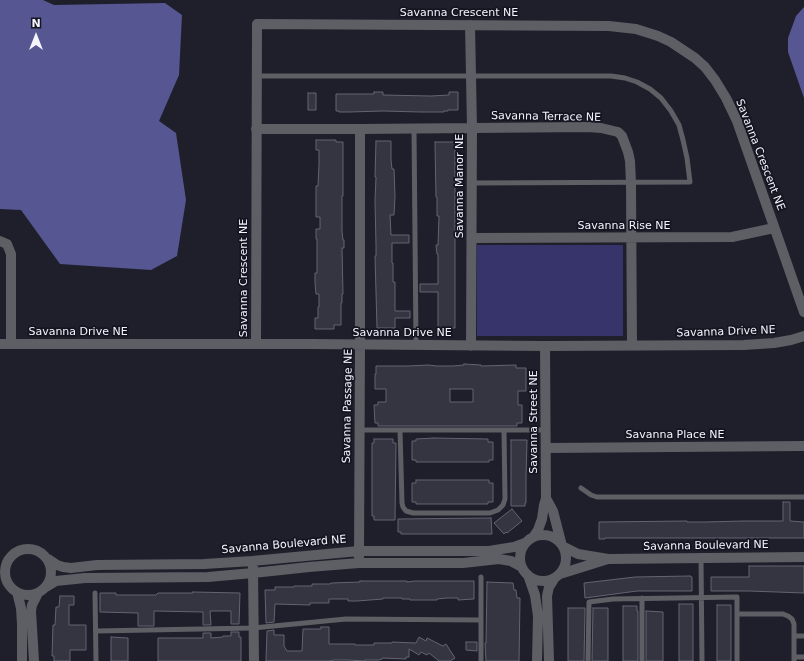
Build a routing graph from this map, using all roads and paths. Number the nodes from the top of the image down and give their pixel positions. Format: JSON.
{"nodes":[{"id":1,"x":470,"y":26,"type":"junction"},
{"id":2,"x":257,"y":76,"type":"junction"},
{"id":3,"x":471,"y":76,"type":"junction"},
{"id":4,"x":472,"y":128,"type":"junction"},
{"id":5,"x":256,"y":129,"type":"junction"},
{"id":6,"x":360,"y":129,"type":"junction"},
{"id":7,"x":414,"y":129,"type":"junction"},
{"id":8,"x":472,"y":183,"type":"junction"},
{"id":9,"x":631,"y":183,"type":"junction"},
{"id":10,"x":774,"y":228,"type":"junction"},
{"id":11,"x":472,"y":238,"type":"junction"},
{"id":12,"x":631,"y":238,"type":"junction"},
{"id":13,"x":0,"y":241,"type":"edge"},
{"id":14,"x":804,"y":312,"type":"edge"},
{"id":15,"x":804,"y":336,"type":"edge"},
{"id":16,"x":0,"y":344,"type":"edge"},
{"id":17,"x":11,"y":344,"type":"junction"},
{"id":18,"x":256,"y":344,"type":"junction"},
{"id":19,"x":360,"y":345,"type":"junction"},
{"id":20,"x":416,"y":345,"type":"junction"},
{"id":21,"x":471,"y":346,"type":"junction"},
{"id":22,"x":545,"y":346,"type":"junction"},
{"id":23,"x":632,"y":346,"type":"junction"},
{"id":24,"x":359,"y":430,"type":"junction"},
{"id":25,"x":400,"y":430,"type":"junction"},
{"id":26,"x":504,"y":430,"type":"junction"},
{"id":27,"x":546,"y":430,"type":"junction"},
{"id":28,"x":804,"y":446,"type":"edge"},
{"id":29,"x":546,"y":448,"type":"junction"},
{"id":30,"x":581,"y":488,"type":"dead end"},
{"id":31,"x":804,"y":497,"type":"edge"},
{"id":32,"x":546,"y":498,"type":"junction"},
{"id":33,"x":534,"y":536,"type":"junction"},
{"id":34,"x":525,"y":543,"type":"junction"},
{"id":35,"x":562,"y":544,"type":"junction"},
{"id":36,"x":359,"y":551,"type":"junction"},
{"id":37,"x":13,"y":554,"type":"junction"},
{"id":38,"x":804,"y":557,"type":"edge"},
{"id":39,"x":48,"y":558,"type":"junction"},
{"id":40,"x":701,"y":558,"type":"junction"},
{"id":41,"x":608,"y":559,"type":"junction"},
{"id":42,"x":0,"y":561,"type":"edge"},
{"id":43,"x":252,"y":561,"type":"junction"},
{"id":44,"x":359,"y":563,"type":"junction"},
{"id":45,"x":525,"y":571,"type":"junction"},
{"id":46,"x":253,"y":573,"type":"junction"},
{"id":47,"x":481,"y":577,"type":"dead end"},
{"id":48,"x":557,"y":577,"type":"junction"},
{"id":49,"x":4,"y":580,"type":"edge"},
{"id":50,"x":42,"y":590,"type":"junction"},
{"id":51,"x":17,"y":592,"type":"junction"},
{"id":52,"x":95,"y":593,"type":"dead end"},
{"id":53,"x":702,"y":597,"type":"junction"},
{"id":54,"x":642,"y":598,"type":"junction"},
{"id":55,"x":737,"y":614,"type":"junction"},
{"id":56,"x":481,"y":620,"type":"junction"},
{"id":57,"x":253,"y":628,"type":"junction"},
{"id":58,"x":96,"y":631,"type":"junction"},
{"id":59,"x":794,"y":636,"type":"junction"},
{"id":60,"x":804,"y":636,"type":"edge"},
{"id":61,"x":804,"y":657,"type":"edge"},
{"id":62,"x":794,"y":659,"type":"edge"},
{"id":63,"x":22,"y":661,"type":"edge"},
{"id":64,"x":34,"y":661,"type":"edge"},
{"id":65,"x":96,"y":661,"type":"edge"},
{"id":66,"x":254,"y":661,"type":"edge"},
{"id":67,"x":481,"y":661,"type":"edge"},
{"id":68,"x":537,"y":661,"type":"edge"},
{"id":69,"x":549,"y":661,"type":"edge"},
{"id":70,"x":588,"y":661,"type":"edge"},
{"id":71,"x":642,"y":661,"type":"edge"},
{"id":72,"x":702,"y":661,"type":"edge"},
{"id":73,"x":737,"y":661,"type":"edge"}],
"edges":[{"from":1,"to":2,"type":"street","name":"Savanna Crescent NE"},
{"from":1,"to":3,"type":"street","name":"Savanna Manor NE"},
{"from":1,"to":10,"type":"street","name":"Savanna Crescent NE"},
{"from":2,"to":3,"type":"lane"},
{"from":2,"to":5,"type":"street","name":"Savanna Crescent NE"},
{"from":3,"to":4,"type":"street","name":"Savanna Manor NE"},
{"from":3,"to":9,"type":"lane"},
{"from":4,"to":7,"type":"street","name":"Savanna Terrace NE"},
{"from":4,"to":8,"type":"street","name":"Savanna Manor NE"},
{"from":4,"to":9,"type":"street","name":"Savanna Terrace NE"},
{"from":5,"to":6,"type":"street","name":"Savanna Terrace NE"},
{"from":5,"to":18,"type":"street","name":"Savanna Crescent NE"},
{"from":6,"to":7,"type":"street","name":"Savanna Terrace NE"},
{"from":6,"to":19,"type":"street","name":"Savanna Passage NE"},
{"from":7,"to":20,"type":"lane"},
{"from":8,"to":9,"type":"lane"},
{"from":8,"to":11,"type":"street","name":"Savanna Manor NE"},
{"from":9,"to":12,"type":"street","name":"Savanna Terrace NE"},
{"from":10,"to":12,"type":"street","name":"Savanna Rise NE"},
{"from":10,"to":14,"type":"street","name":"Savanna Crescent NE"},
{"from":11,"to":12,"type":"street","name":"Savanna Rise NE"},
{"from":11,"to":21,"type":"street","name":"Savanna Manor NE"},
{"from":12,"to":23,"type":"street","name":"Savanna Terrace NE"},
{"from":13,"to":17,"type":"street"},
{"from":15,"to":23,"type":"street","name":"Savanna Drive NE"},
{"from":16,"to":17,"type":"street","name":"Savanna Drive NE"},
{"from":17,"to":18,"type":"street","name":"Savanna Drive NE"},
{"from":18,"to":19,"type":"street","name":"Savanna Drive NE"},
{"from":19,"to":20,"type":"street","name":"Savanna Drive NE"},
{"from":19,"to":24,"type":"street","name":"Savanna Passage NE"},
{"from":20,"to":21,"type":"street","name":"Savanna Drive NE"},
{"from":21,"to":22,"type":"street","name":"Savanna Drive NE"},
{"from":22,"to":23,"type":"street","name":"Savanna Drive NE"},
{"from":22,"to":27,"type":"street","name":"Savanna Street NE"},
{"from":24,"to":25,"type":"lane"},
{"from":24,"to":36,"type":"street","name":"Savanna Passage NE"},
{"from":25,"to":26,"type":"lane"},
{"from":25,"to":26,"type":"lane"},
{"from":26,"to":27,"type":"lane"},
{"from":27,"to":29,"type":"street","name":"Savanna Street NE"},
{"from":28,"to":29,"type":"street","name":"Savanna Place NE"},
{"from":29,"to":32,"type":"street","name":"Savanna Street NE"},
{"from":30,"to":31,"type":"lane"},
{"from":32,"to":33,"type":"street","name":"Savanna Street NE"},
{"from":32,"to":35,"type":"street","name":"Savanna Street NE"},
{"from":33,"to":34,"type":"street"},
{"from":33,"to":35,"type":"street"},
{"from":34,"to":36,"type":"street","name":"Savanna Boulevard NE"},
{"from":34,"to":45,"type":"street"},
{"from":35,"to":41,"type":"street","name":"Savanna Boulevard NE"},
{"from":35,"to":48,"type":"street"},
{"from":36,"to":43,"type":"street","name":"Savanna Boulevard NE"},
{"from":36,"to":44,"type":"street","name":"Savanna Passage NE"},
{"from":37,"to":39,"type":"street"},
{"from":37,"to":42,"type":"street"},
{"from":37,"to":49,"type":"street"},
{"from":38,"to":40,"type":"street","name":"Savanna Boulevard NE"},
{"from":39,"to":43,"type":"street","name":"Savanna Boulevard NE"},
{"from":39,"to":50,"type":"street"},
{"from":40,"to":41,"type":"street","name":"Savanna Boulevard NE"},
{"from":40,"to":53,"type":"lane"},
{"from":41,"to":48,"type":"street","name":"Savanna Boulevard NE"},
{"from":43,"to":46,"type":"street"},
{"from":44,"to":45,"type":"street"},
{"from":44,"to":46,"type":"street"},
{"from":45,"to":48,"type":"street"},
{"from":45,"to":68,"type":"street"},
{"from":46,"to":50,"type":"street"},
{"from":46,"to":57,"type":"street"},
{"from":47,"to":56,"type":"lane"},
{"from":48,"to":69,"type":"street"},
{"from":49,"to":51,"type":"street"},
{"from":50,"to":51,"type":"street"},
{"from":50,"to":64,"type":"street"},
{"from":51,"to":63,"type":"street"},
{"from":52,"to":58,"type":"lane"},
{"from":53,"to":54,"type":"lane"},
{"from":53,"to":55,"type":"lane"},
{"from":53,"to":72,"type":"lane"},
{"from":54,"to":70,"type":"lane"},
{"from":54,"to":71,"type":"lane"},
{"from":55,"to":59,"type":"lane"},
{"from":55,"to":73,"type":"lane"},
{"from":56,"to":57,"type":"lane"},
{"from":56,"to":67,"type":"lane"},
{"from":57,"to":58,"type":"lane"},
{"from":57,"to":66,"type":"street"},
{"from":58,"to":65,"type":"lane"},
{"from":59,"to":60,"type":"lane"},
{"from":59,"to":62,"type":"lane"},
{"from":61,"to":62,"type":"lane"}]}
